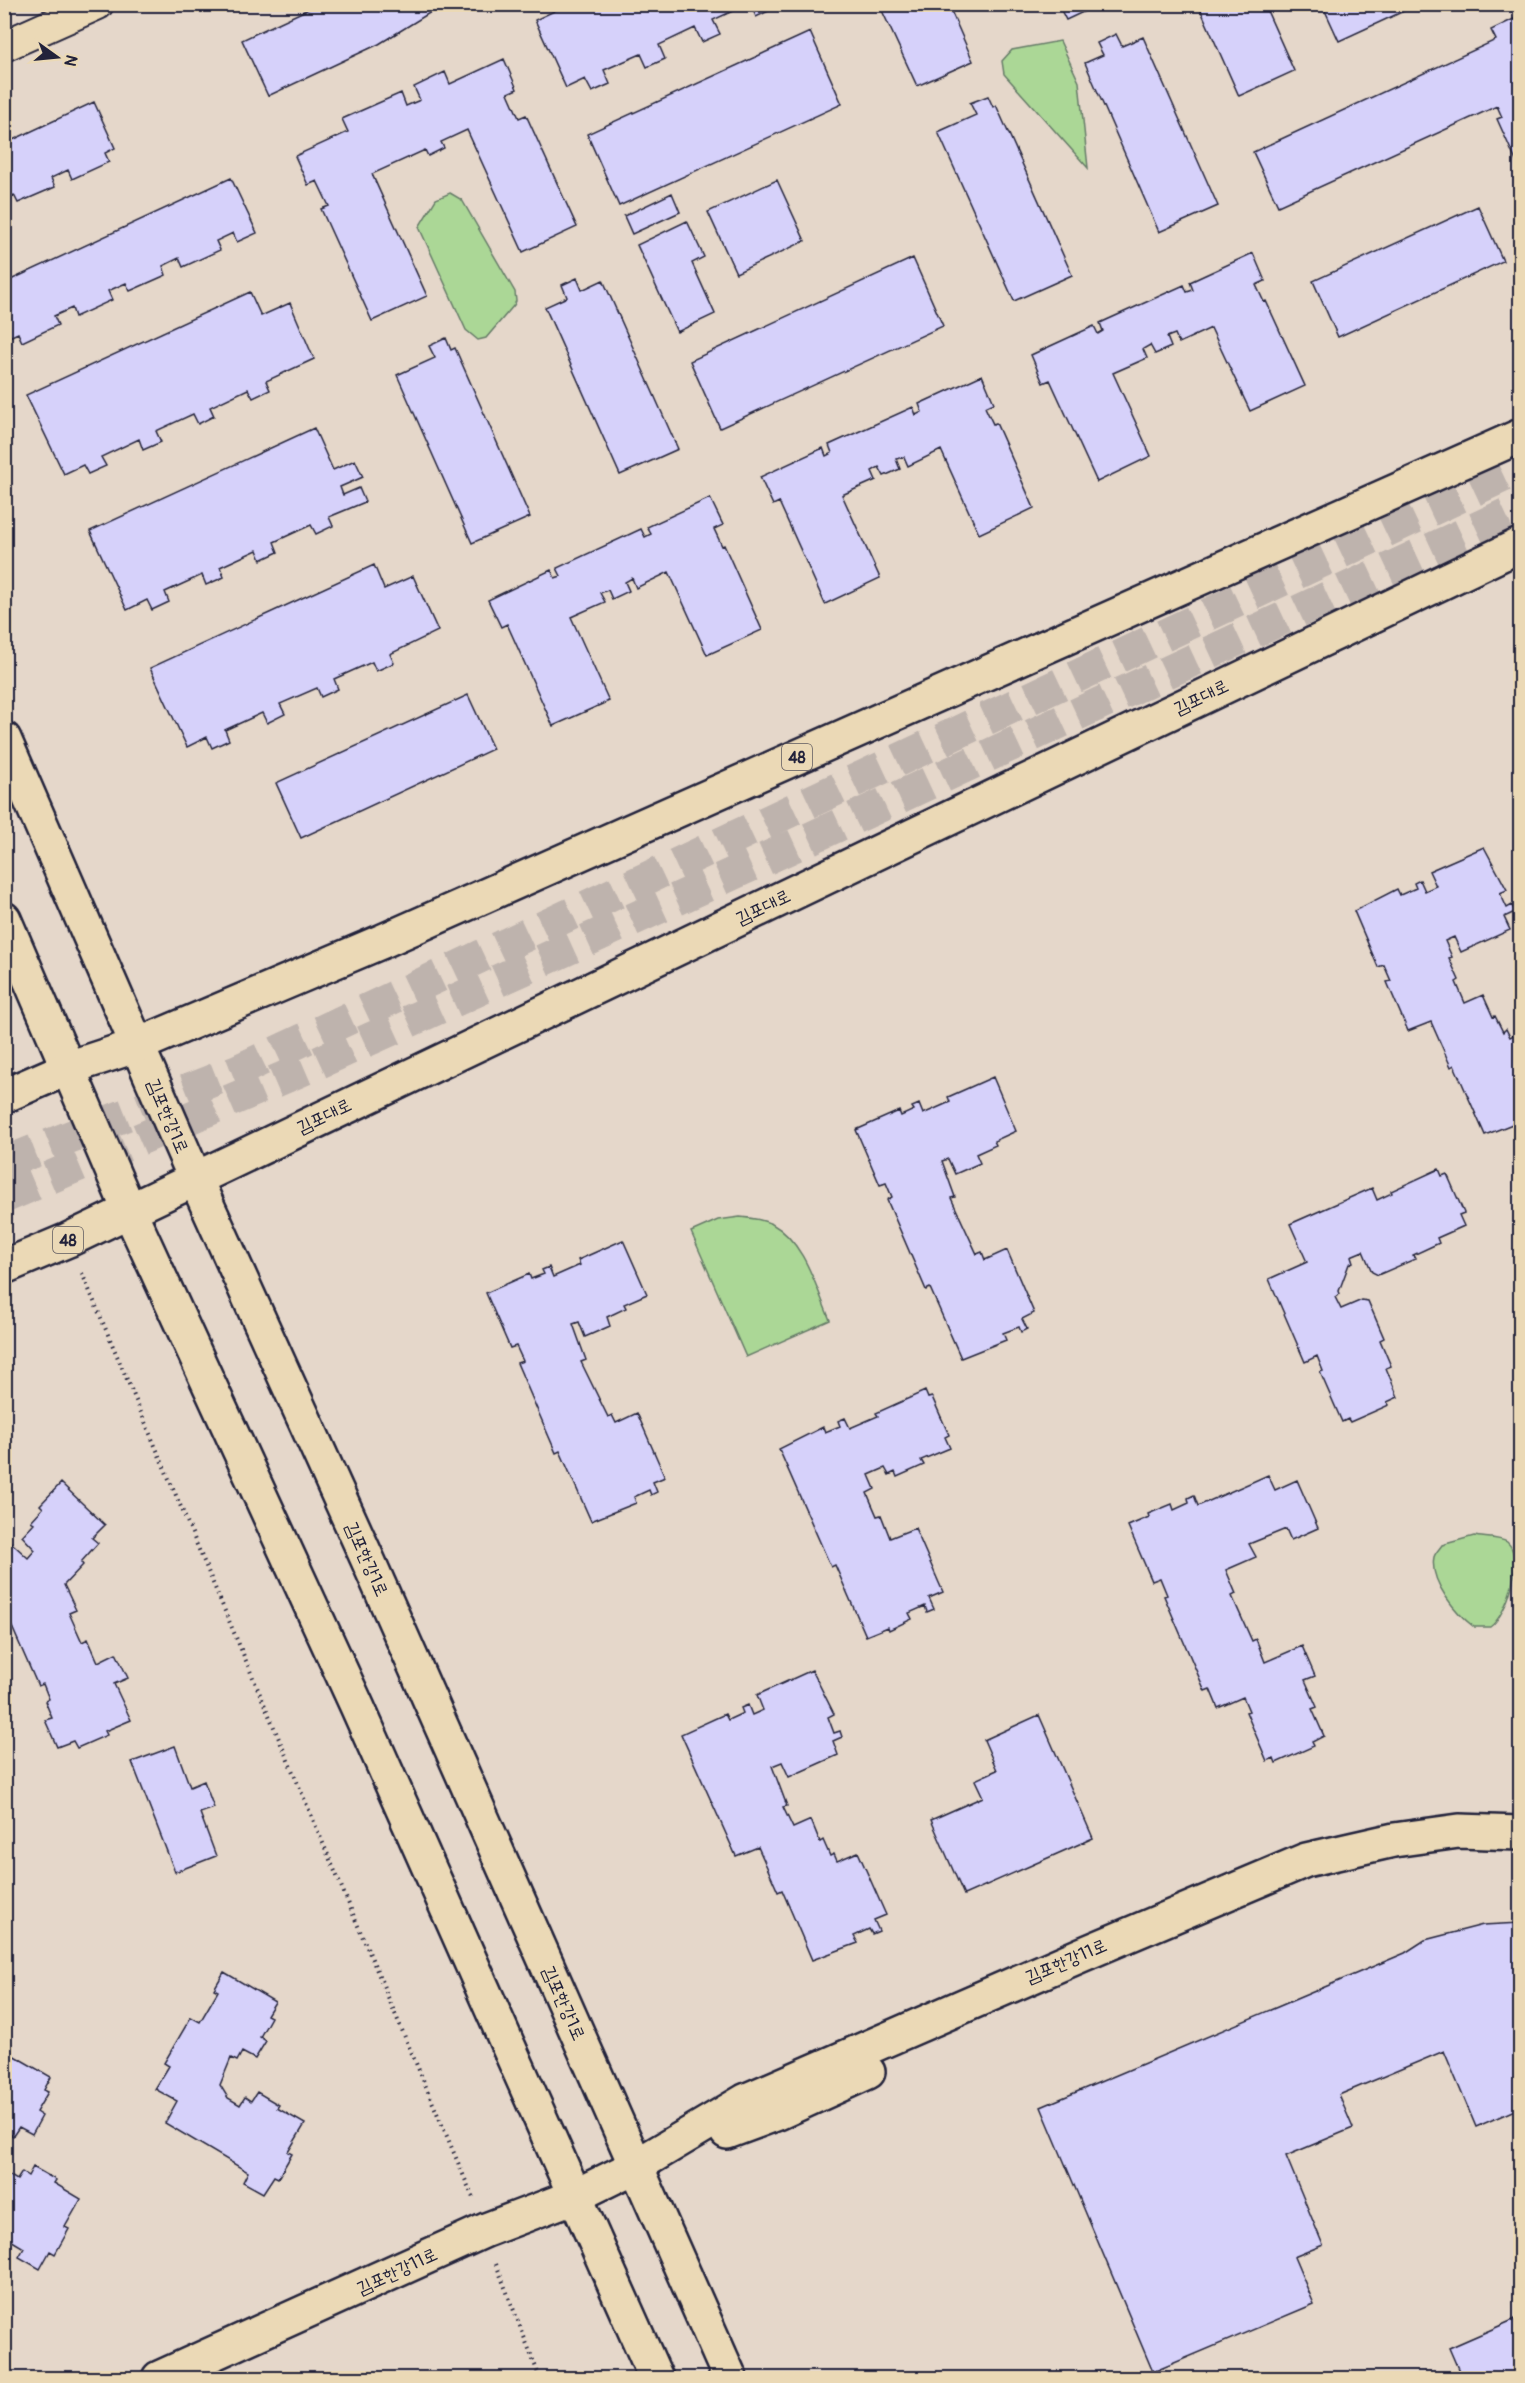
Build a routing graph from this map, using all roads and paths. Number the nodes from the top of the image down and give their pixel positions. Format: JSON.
{"nodes":[{"id":1,"x":98,"y":4,"type":"edge"},
{"id":2,"x":4,"y":46,"type":"edge"},
{"id":3,"x":1521,"y":436,"type":"edge"},
{"id":4,"x":1521,"y":545,"type":"edge"},
{"id":5,"x":4,"y":739,"type":"edge"},
{"id":6,"x":4,"y":920,"type":"edge"},
{"id":7,"x":138,"y":1045,"type":"junction"},
{"id":8,"x":68,"y":1068,"type":"junction"},
{"id":9,"x":4,"y":1096,"type":"edge"},
{"id":10,"x":195,"y":1178,"type":"junction"},
{"id":11,"x":129,"y":1210,"type":"junction"},
{"id":12,"x":68,"y":1240,"type":"junction"},
{"id":13,"x":4,"y":1267,"type":"edge"},
{"id":14,"x":1521,"y":1833,"type":"edge"},
{"id":15,"x":1521,"y":1851,"type":"edge"},
{"id":16,"x":636,"y":2166,"type":"junction"},
{"id":17,"x":575,"y":2196,"type":"junction"},
{"id":18,"x":486,"y":2230,"type":"junction"},
{"id":19,"x":159,"y":2379,"type":"edge"},
{"id":20,"x":540,"y":2379,"type":"edge"},
{"id":21,"x":656,"y":2379,"type":"edge"},
{"id":22,"x":730,"y":2379,"type":"edge"}],
"edges":[{"from":1,"to":2,"type":"street"},
{"from":3,"to":7,"type":"street","number":"48"},
{"from":4,"to":10,"type":"street","name":"김포대로","number":"48"},
{"from":5,"to":7,"type":"street","name":"김포한강1로"},
{"from":6,"to":8,"type":"street"},
{"from":7,"to":8,"type":"street","number":"48"},
{"from":7,"to":10,"type":"street","name":"김포한강1로"},
{"from":8,"to":9,"type":"street","number":"48"},
{"from":8,"to":11,"type":"street"},
{"from":10,"to":11,"type":"street","name":"김포대로","number":"48"},
{"from":10,"to":16,"type":"street","name":"김포한강1로"},
{"from":11,"to":12,"type":"street","name":"김포대로","number":"48"},
{"from":11,"to":17,"type":"street"},
{"from":12,"to":13,"type":"street","name":"김포대로","number":"48"},
{"from":12,"to":18,"type":"path"},
{"from":14,"to":16,"type":"street","name":"김포한강11로"},
{"from":15,"to":16,"type":"street","name":"김포한강11로"},
{"from":16,"to":17,"type":"street","name":"김포한강11로"},
{"from":16,"to":22,"type":"street","name":"김포한강1로"},
{"from":17,"to":18,"type":"street","name":"김포한강11로"},
{"from":17,"to":21,"type":"street"},
{"from":18,"to":19,"type":"street","name":"김포한강11로"},
{"from":18,"to":20,"type":"path"}]}
